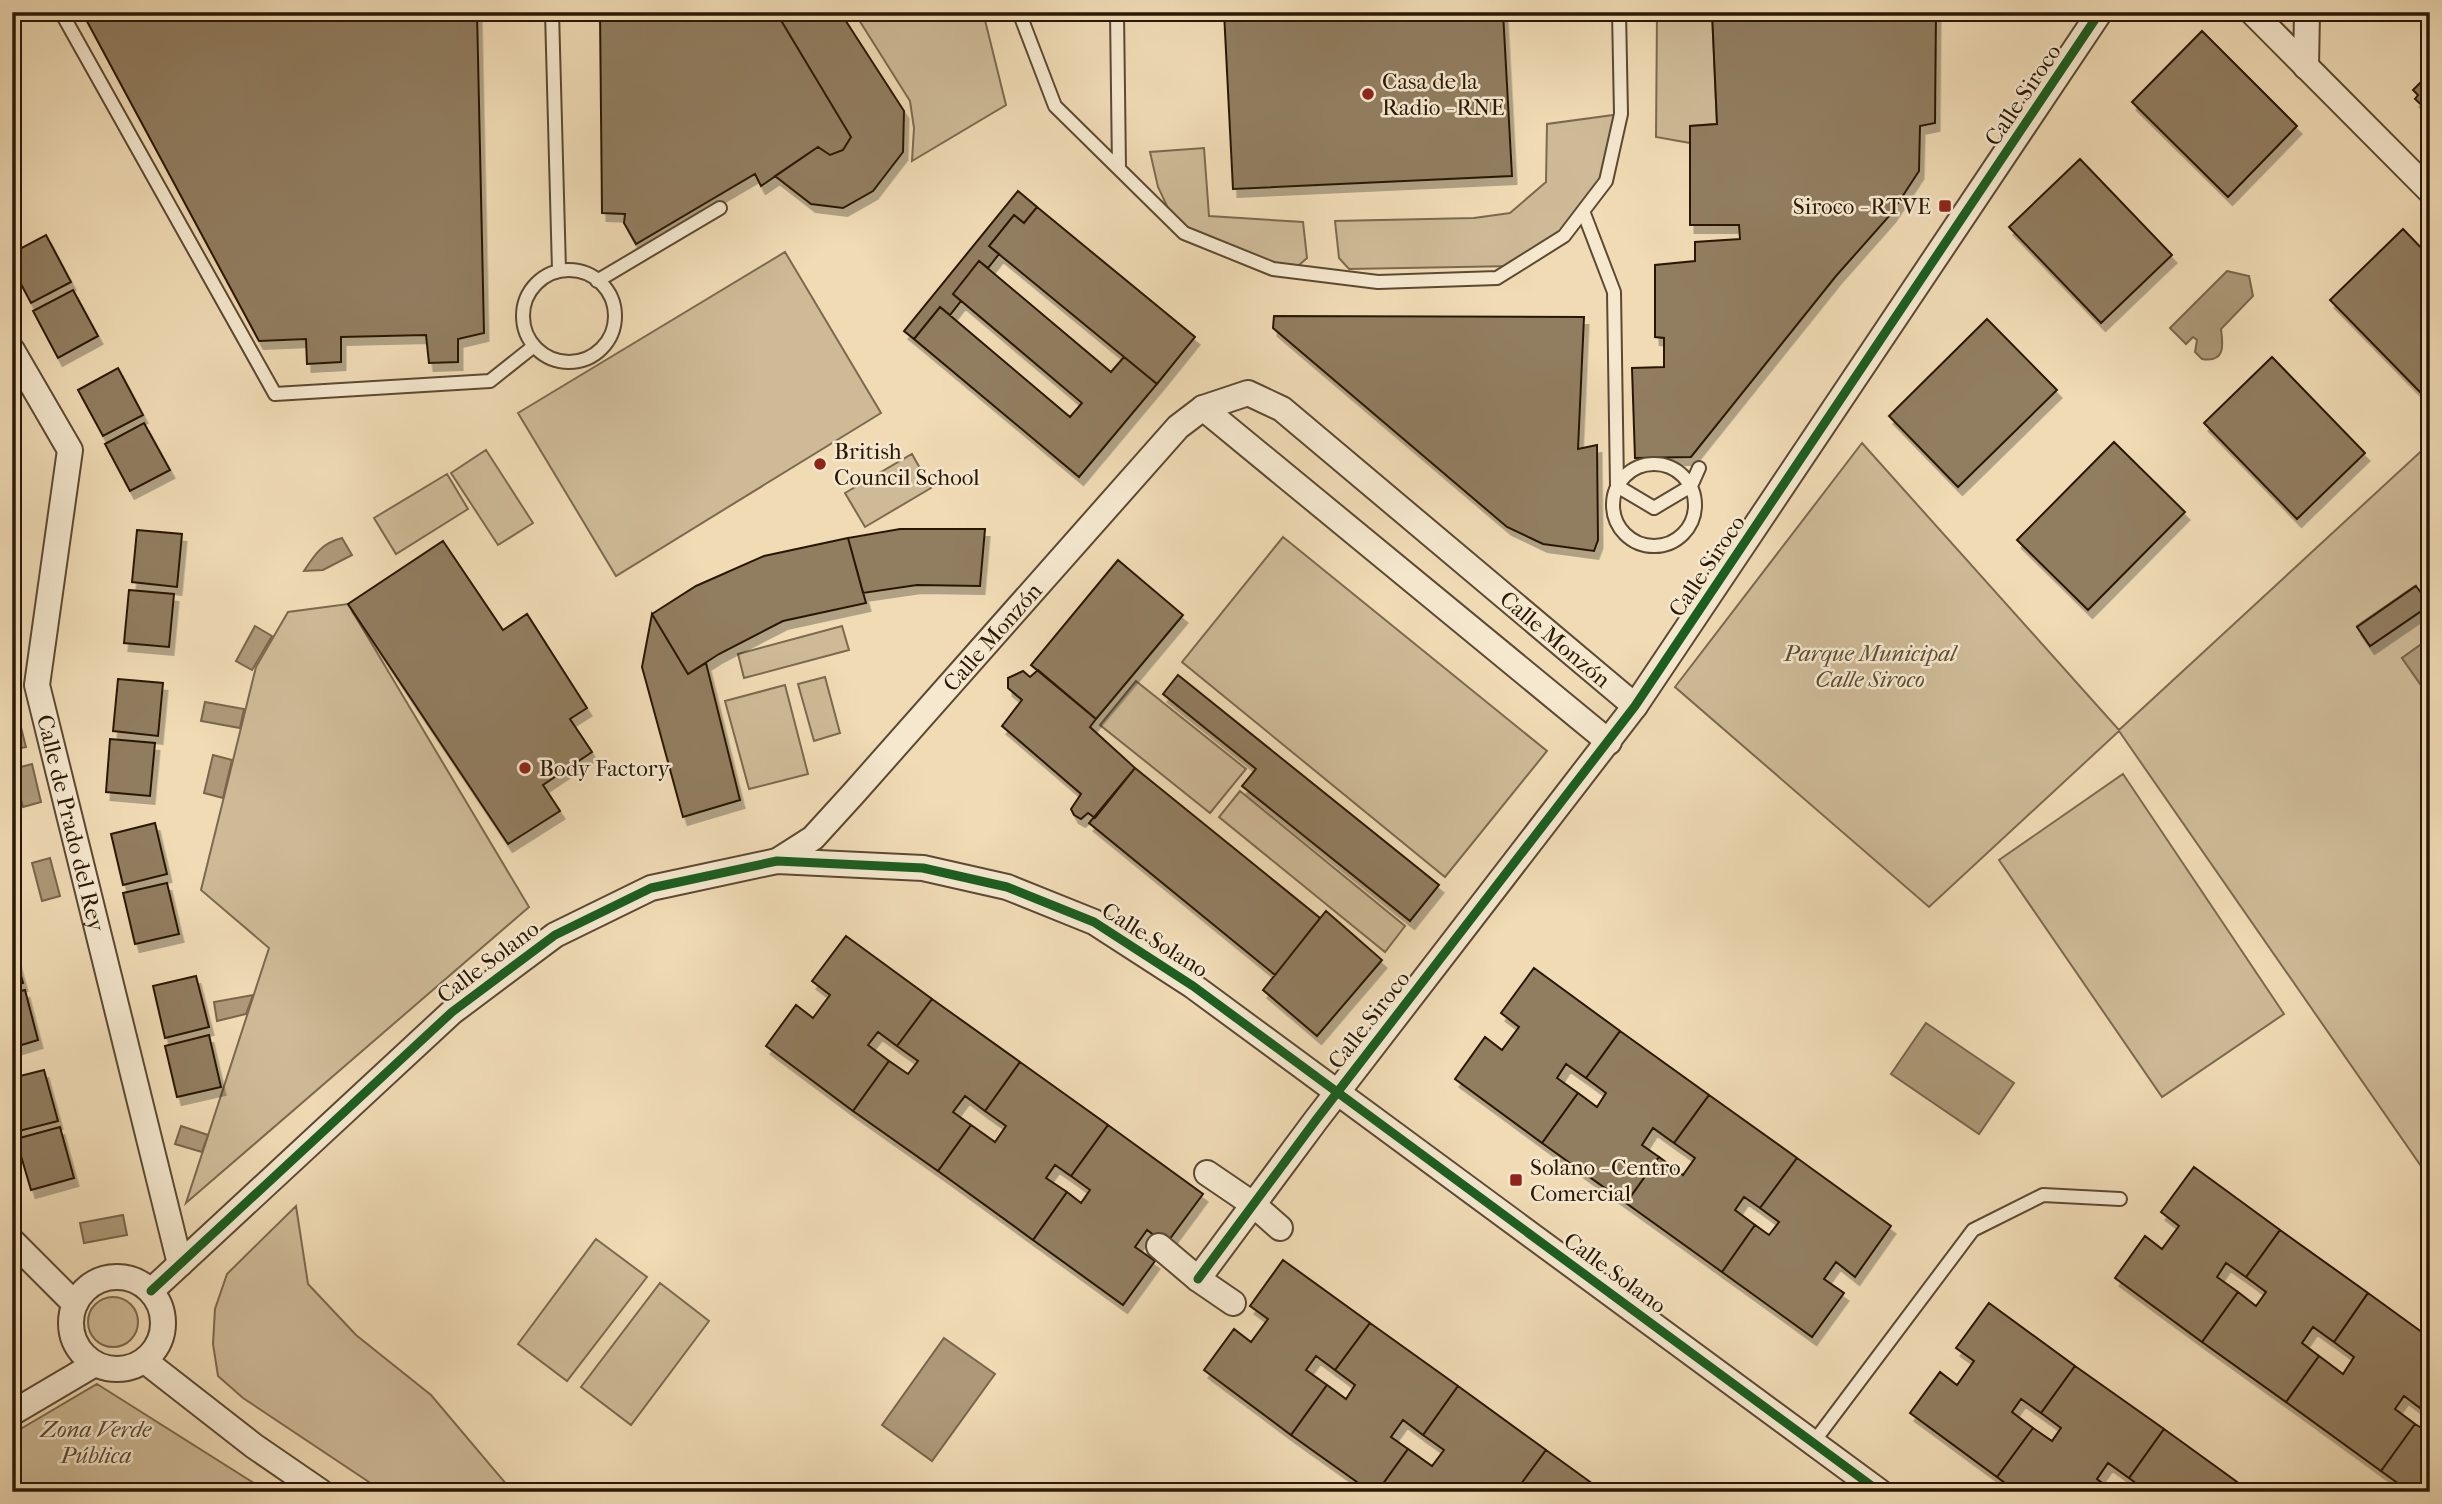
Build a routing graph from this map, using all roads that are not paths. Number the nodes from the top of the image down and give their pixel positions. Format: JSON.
{"nodes":[{"id":1,"x":61,"y":12,"type":"edge"},
{"id":2,"x":552,"y":12,"type":"edge"},
{"id":3,"x":1019,"y":12,"type":"edge"},
{"id":4,"x":1117,"y":12,"type":"edge"},
{"id":5,"x":1619,"y":12,"type":"edge"},
{"id":6,"x":2100,"y":12,"type":"edge"},
{"id":7,"x":2252,"y":12,"type":"edge"},
{"id":8,"x":2307,"y":12,"type":"edge"},
{"id":9,"x":2306,"y":67,"type":"junction"},
{"id":10,"x":1119,"y":169,"type":"junction"},
{"id":11,"x":2430,"y":191,"type":"edge"},
{"id":12,"x":720,"y":208,"type":"dead end"},
{"id":13,"x":1583,"y":211,"type":"junction"},
{"id":14,"x":559,"y":270,"type":"junction"},
{"id":15,"x":597,"y":281,"type":"junction"},
{"id":16,"x":534,"y":346,"type":"junction"},
{"id":17,"x":12,"y":350,"type":"edge"},
{"id":18,"x":1203,"y":408,"type":"junction"},
{"id":19,"x":1699,"y":468,"type":"dead end"},
{"id":20,"x":1691,"y":485,"type":"junction"},
{"id":21,"x":1617,"y":486,"type":"junction"},
{"id":22,"x":1635,"y":706,"type":"junction"},
{"id":23,"x":1609,"y":742,"type":"junction"},
{"id":24,"x":777,"y":861,"type":"junction"},
{"id":25,"x":1338,"y":1091,"type":"junction"},
{"id":26,"x":1207,"y":1173,"type":"dead end"},
{"id":27,"x":2120,"y":1199,"type":"dead end"},
{"id":28,"x":1254,"y":1205,"type":"junction"},
{"id":29,"x":1280,"y":1228,"type":"dead end"},
{"id":30,"x":12,"y":1241,"type":"edge"},
{"id":31,"x":1159,"y":1246,"type":"dead end"},
{"id":32,"x":180,"y":1264,"type":"junction"},
{"id":33,"x":1198,"y":1279,"type":"junction"},
{"id":34,"x":151,"y":1291,"type":"junction"},
{"id":35,"x":1233,"y":1303,"type":"dead end"},
{"id":36,"x":75,"y":1304,"type":"junction"},
{"id":37,"x":145,"y":1361,"type":"junction"},
{"id":38,"x":95,"y":1364,"type":"junction"},
{"id":39,"x":12,"y":1413,"type":"edge"},
{"id":40,"x":1813,"y":1443,"type":"junction"},
{"id":41,"x":321,"y":1492,"type":"edge"},
{"id":42,"x":1880,"y":1492,"type":"edge"}],
"edges":[{"from":1,"to":16,"type":"lane"},
{"from":2,"to":14,"type":"lane"},
{"from":3,"to":10,"type":"lane"},
{"from":4,"to":10,"type":"lane"},
{"from":5,"to":13,"type":"lane"},
{"from":6,"to":22,"type":"street","name":"Calle Siroco"},
{"from":7,"to":9,"type":"street"},
{"from":8,"to":9,"type":"street"},
{"from":9,"to":11,"type":"street"},
{"from":10,"to":13,"type":"lane"},
{"from":12,"to":15,"type":"lane"},
{"from":13,"to":21,"type":"lane"},
{"from":14,"to":15,"type":"lane"},
{"from":14,"to":16,"type":"lane"},
{"from":15,"to":16,"type":"lane"},
{"from":17,"to":32,"type":"street","name":"Calle de Prado del Rey"},
{"from":18,"to":22,"type":"street","name":"Calle Monzón"},
{"from":18,"to":23,"type":"street","name":"Calle Monzón"},
{"from":18,"to":24,"type":"street","name":"Calle Monzón"},
{"from":19,"to":20,"type":"lane"},
{"from":20,"to":21,"type":"lane"},
{"from":20,"to":21,"type":"lane"},
{"from":20,"to":21,"type":"lane"},
{"from":22,"to":23,"type":"street","name":"Calle Siroco"},
{"from":23,"to":25,"type":"street","name":"Calle Siroco"},
{"from":24,"to":25,"type":"street","name":"Calle Solano"},
{"from":24,"to":32,"type":"street","name":"Calle Solano"},
{"from":25,"to":28,"type":"street","name":"Calle Siroco"},
{"from":25,"to":40,"type":"street","name":"Calle Solano"},
{"from":26,"to":28,"type":"street"},
{"from":27,"to":40,"type":"lane"},
{"from":28,"to":29,"type":"street"},
{"from":28,"to":33,"type":"street","name":"Calle Siroco"},
{"from":30,"to":36,"type":"street"},
{"from":31,"to":33,"type":"street"},
{"from":32,"to":34,"type":"street","name":"Calle Solano"},
{"from":33,"to":35,"type":"street"},
{"from":34,"to":36,"type":"street"},
{"from":34,"to":37,"type":"street"},
{"from":36,"to":38,"type":"street"},
{"from":37,"to":38,"type":"street"},
{"from":37,"to":41,"type":"street"},
{"from":38,"to":39,"type":"street"},
{"from":40,"to":42,"type":"street","name":"Calle Solano"}]}
